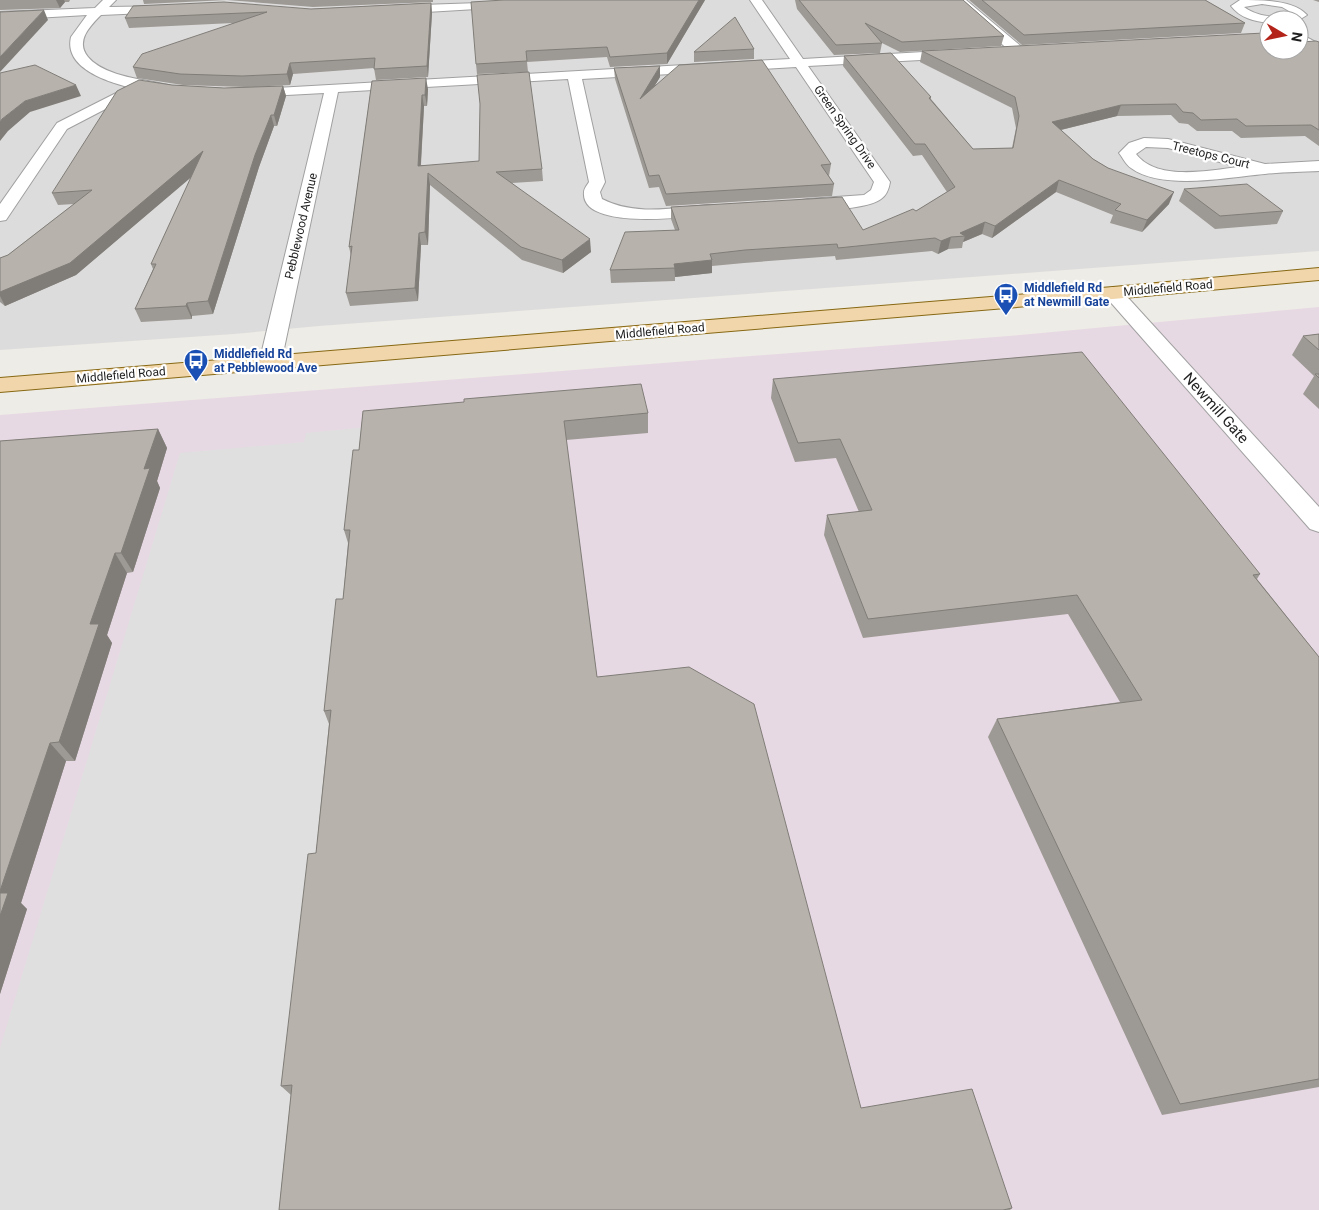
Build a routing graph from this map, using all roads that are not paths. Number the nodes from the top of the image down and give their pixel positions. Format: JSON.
{"nodes":[{"id":1,"x":110,"y":0,"type":"edge"},
{"id":2,"x":756,"y":0,"type":"edge"},
{"id":3,"x":959,"y":0,"type":"edge"},
{"id":4,"x":520,"y":4,"type":"edge"},
{"id":5,"x":181,"y":8,"type":"edge"},
{"id":6,"x":382,"y":10,"type":"edge"},
{"id":7,"x":98,"y":12,"type":"junction"},
{"id":8,"x":0,"y":16,"type":"edge"},
{"id":9,"x":999,"y":52,"type":"edge"},
{"id":10,"x":970,"y":54,"type":"edge"},
{"id":11,"x":800,"y":63,"type":"junction"},
{"id":12,"x":574,"y":75,"type":"junction"},
{"id":13,"x":141,"y":86,"type":"junction"},
{"id":14,"x":332,"y":88,"type":"junction"},
{"id":15,"x":183,"y":90,"type":"edge"},
{"id":16,"x":236,"y":93,"type":"edge"},
{"id":17,"x":1319,"y":166,"type":"edge"},
{"id":18,"x":1265,"y":169,"type":"junction"},
{"id":19,"x":793,"y":205,"type":"edge"},
{"id":20,"x":724,"y":209,"type":"edge"},
{"id":21,"x":0,"y":216,"type":"edge"},
{"id":22,"x":1319,"y":274,"type":"edge"},
{"id":23,"x":1113,"y":294,"type":"junction"},
{"id":24,"x":270,"y":363,"type":"junction"},
{"id":25,"x":0,"y":385,"type":"edge"},
{"id":26,"x":1319,"y":523,"type":"edge"}],
"edges":[{"from":1,"to":7,"type":"street"},
{"from":2,"to":11,"type":"street"},
{"from":3,"to":9,"type":"street"},
{"from":4,"to":6,"type":"street"},
{"from":5,"to":7,"type":"street"},
{"from":7,"to":8,"type":"street"},
{"from":7,"to":13,"type":"street"},
{"from":10,"to":11,"type":"street"},
{"from":11,"to":12,"type":"street"},
{"from":11,"to":19,"type":"street","name":"Green Spring Drive"},
{"from":12,"to":14,"type":"street"},
{"from":12,"to":20,"type":"street"},
{"from":13,"to":15,"type":"street"},
{"from":13,"to":21,"type":"street"},
{"from":14,"to":16,"type":"street"},
{"from":14,"to":24,"type":"street","name":"Pebblewood Avenue"},
{"from":17,"to":18,"type":"street","name":"Treetops Court"},
{"from":18,"to":18,"type":"street","name":"Treetops Court"},
{"from":22,"to":23,"type":"main road","name":"Middlefield Road"},
{"from":23,"to":24,"type":"main road","name":"Middlefield Road"},
{"from":23,"to":26,"type":"street","name":"Newmill Gate"},
{"from":24,"to":25,"type":"main road","name":"Middlefield Road"}]}
